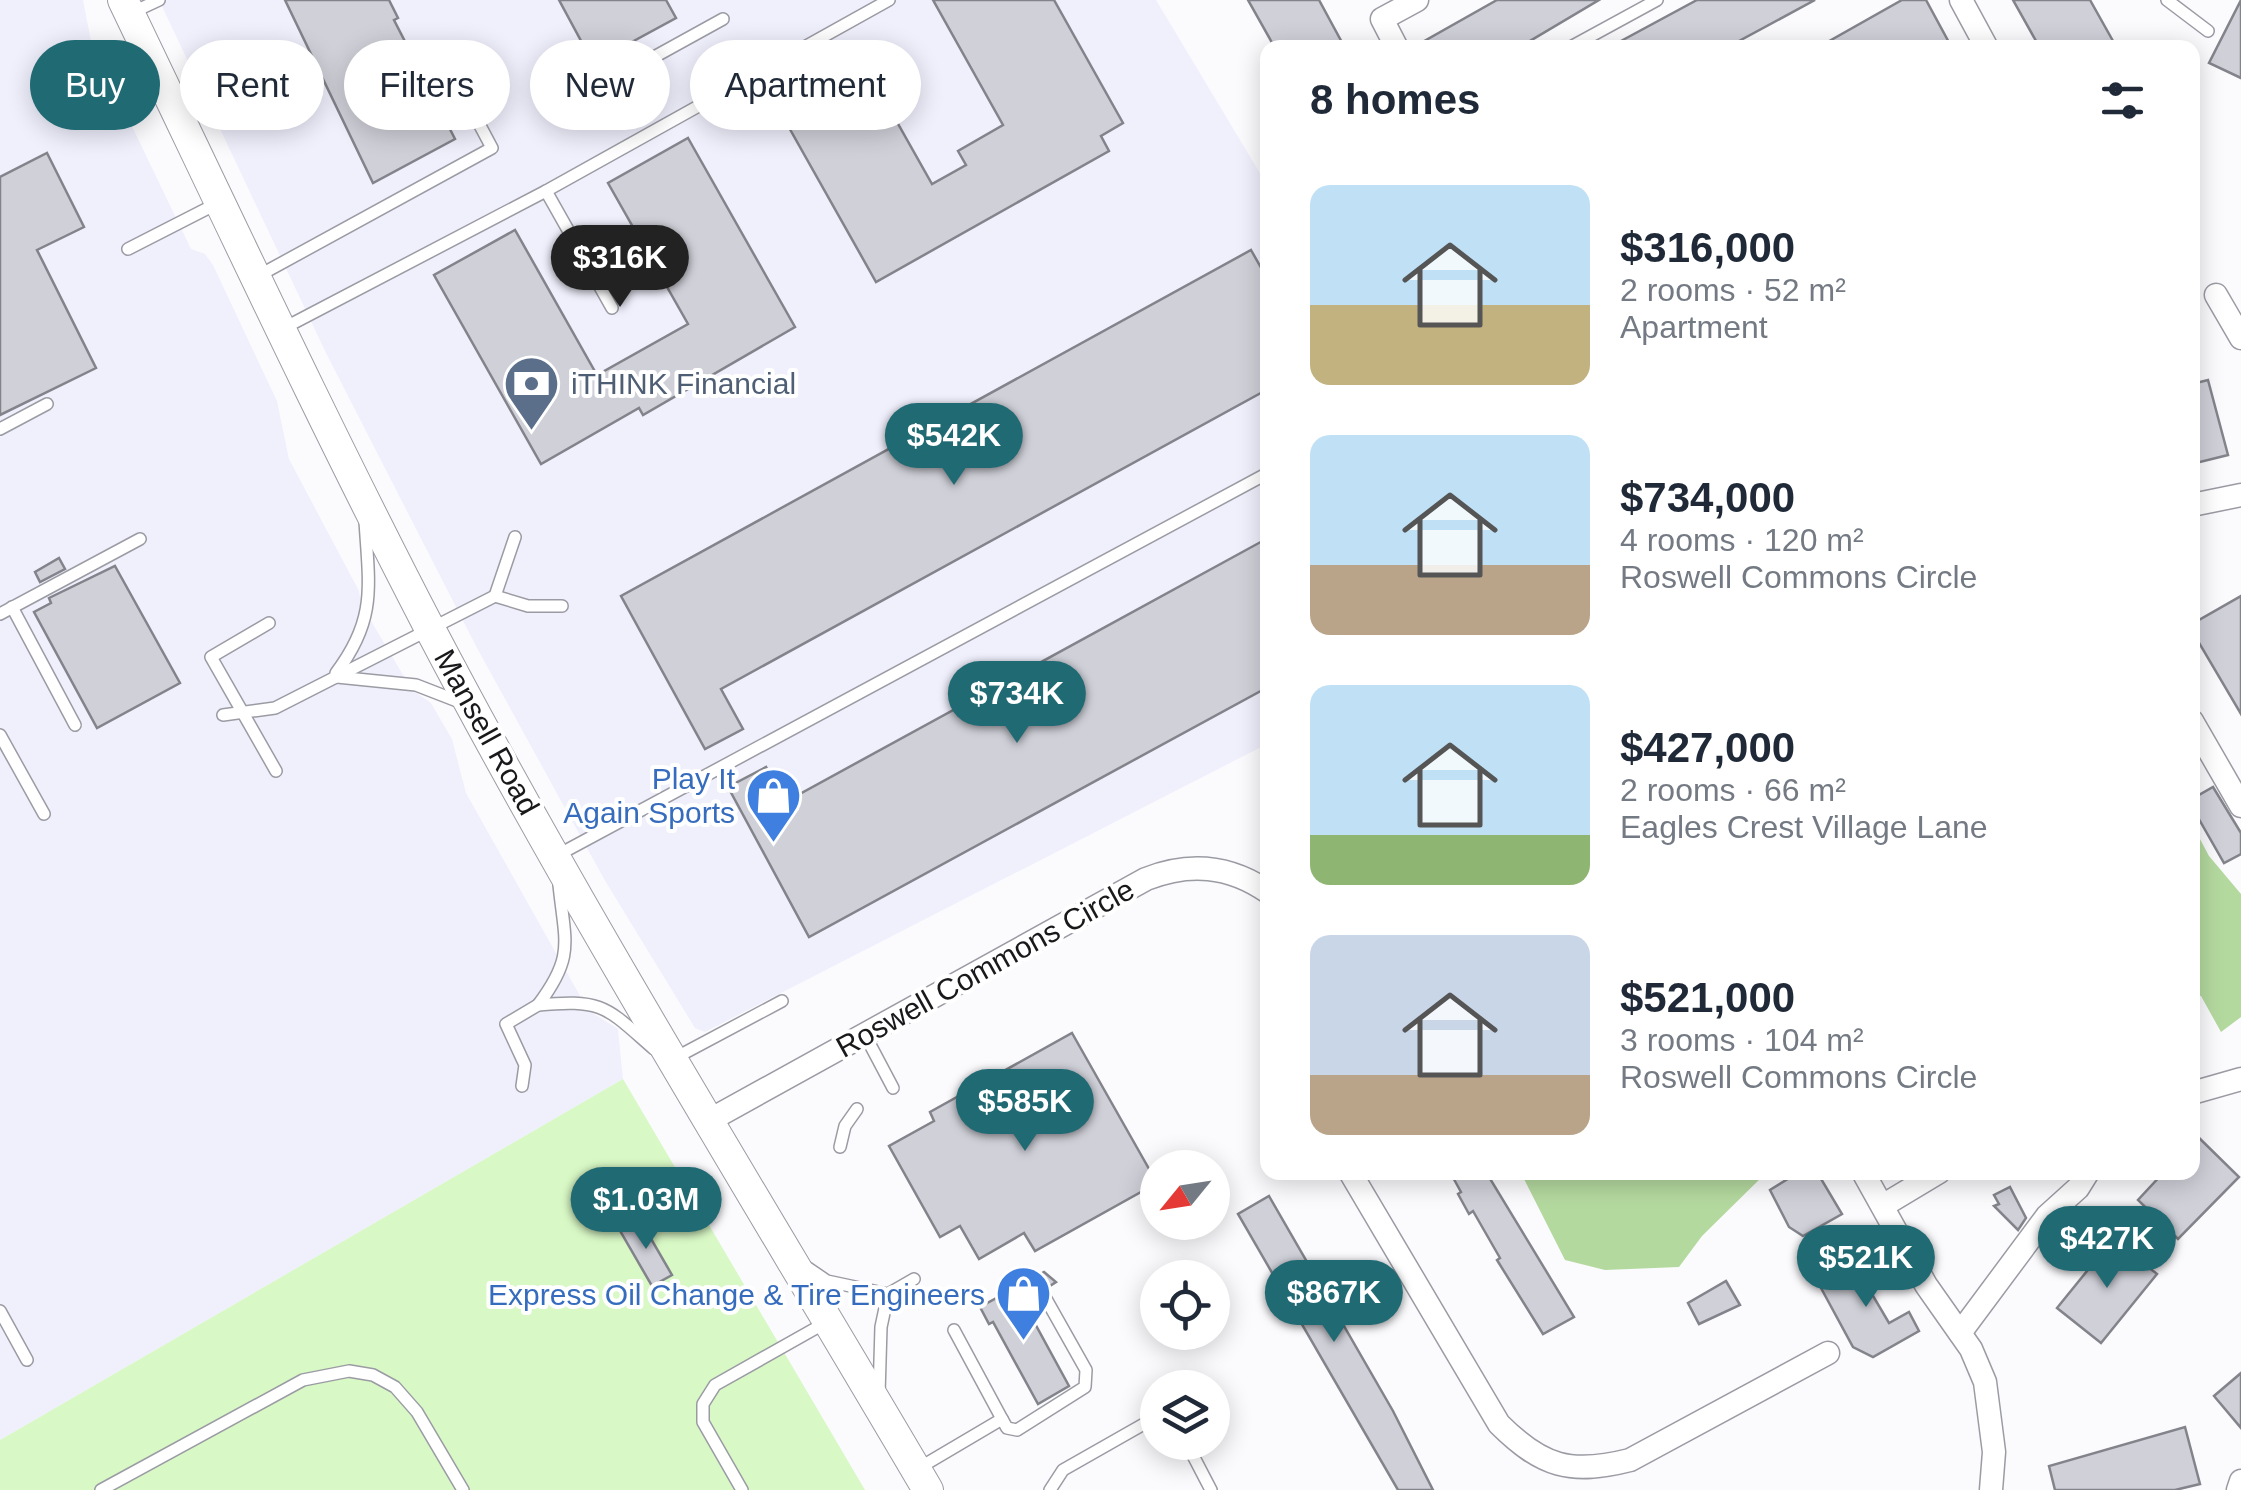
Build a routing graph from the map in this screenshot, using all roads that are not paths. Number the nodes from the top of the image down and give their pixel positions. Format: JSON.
{"nodes":[{"id":1,"x":159,"y":0,"type":"edge"},
{"id":2,"x":889,"y":0,"type":"edge"},
{"id":3,"x":1417,"y":0,"type":"edge"},
{"id":4,"x":1656,"y":0,"type":"edge"},
{"id":5,"x":1960,"y":0,"type":"edge"},
{"id":6,"x":2167,"y":0,"type":"edge"},
{"id":7,"x":127,"y":7,"type":"edge"},
{"id":8,"x":722,"y":18,"type":"dead end"},
{"id":9,"x":2208,"y":31,"type":"dead end"},
{"id":10,"x":1393,"y":40,"type":"edge"},
{"id":11,"x":1583,"y":40,"type":"edge"},
{"id":12,"x":1981,"y":40,"type":"edge"},
{"id":13,"x":670,"y":47,"type":"edge"},
{"id":14,"x":482,"y":130,"type":"edge"},
{"id":15,"x":546,"y":191,"type":"junction"},
{"id":16,"x":220,"y":202,"type":"junction"},
{"id":17,"x":128,"y":248,"type":"dead end"},
{"id":18,"x":255,"y":277,"type":"junction"},
{"id":19,"x":2216,"y":295,"type":"dead end"},
{"id":20,"x":612,"y":308,"type":"dead end"},
{"id":21,"x":280,"y":330,"type":"junction"},
{"id":22,"x":2241,"y":338,"type":"edge"},
{"id":23,"x":46,"y":404,"type":"dead end"},
{"id":24,"x":0,"y":429,"type":"edge"},
{"id":25,"x":1260,"y":478,"type":"edge"},
{"id":26,"x":2241,"y":495,"type":"edge"},
{"id":27,"x":364,"y":497,"type":"junction"},
{"id":28,"x":2200,"y":504,"type":"edge"},
{"id":29,"x":514,"y":536,"type":"dead end"},
{"id":30,"x":140,"y":540,"type":"dead end"},
{"id":31,"x":496,"y":596,"type":"junction"},
{"id":32,"x":562,"y":606,"type":"dead end"},
{"id":33,"x":6,"y":610,"type":"edge"},
{"id":34,"x":269,"y":623,"type":"dead end"},
{"id":35,"x":429,"y":626,"type":"junction"},
{"id":36,"x":333,"y":677,"type":"junction"},
{"id":37,"x":473,"y":708,"type":"junction"},
{"id":38,"x":242,"y":711,"type":"junction"},
{"id":39,"x":224,"y":715,"type":"dead end"},
{"id":40,"x":76,"y":725,"type":"dead end"},
{"id":41,"x":0,"y":735,"type":"edge"},
{"id":42,"x":2200,"y":736,"type":"edge"},
{"id":43,"x":276,"y":771,"type":"dead end"},
{"id":44,"x":2241,"y":806,"type":"edge"},
{"id":45,"x":44,"y":814,"type":"dead end"},
{"id":46,"x":556,"y":856,"type":"junction"},
{"id":47,"x":1260,"y":886,"type":"edge"},
{"id":48,"x":782,"y":1001,"type":"dead end"},
{"id":49,"x":538,"y":1006,"type":"junction"},
{"id":50,"x":864,"y":1034,"type":"junction"},
{"id":51,"x":681,"y":1068,"type":"junction"},
{"id":52,"x":2241,"y":1080,"type":"edge"},
{"id":53,"x":522,"y":1086,"type":"dead end"},
{"id":54,"x":893,"y":1088,"type":"dead end"},
{"id":55,"x":2200,"y":1092,"type":"edge"},
{"id":56,"x":857,"y":1109,"type":"dead end"},
{"id":57,"x":710,"y":1120,"type":"junction"},
{"id":58,"x":840,"y":1147,"type":"dead end"},
{"id":59,"x":1355,"y":1180,"type":"edge"},
{"id":60,"x":1868,"y":1180,"type":"edge"},
{"id":61,"x":1926,"y":1180,"type":"edge"},
{"id":62,"x":2083,"y":1180,"type":"edge"},
{"id":63,"x":1884,"y":1205,"type":"junction"},
{"id":64,"x":791,"y":1257,"type":"junction"},
{"id":65,"x":914,"y":1279,"type":"dead end"},
{"id":66,"x":883,"y":1293,"type":"junction"},
{"id":67,"x":1046,"y":1299,"type":"dead end"},
{"id":68,"x":0,"y":1311,"type":"edge"},
{"id":69,"x":828,"y":1321,"type":"junction"},
{"id":70,"x":954,"y":1330,"type":"dead end"},
{"id":71,"x":1960,"y":1332,"type":"junction"},
{"id":72,"x":1828,"y":1353,"type":"dead end"},
{"id":73,"x":27,"y":1360,"type":"dead end"},
{"id":74,"x":879,"y":1407,"type":"junction"},
{"id":75,"x":1002,"y":1418,"type":"junction"},
{"id":76,"x":1140,"y":1426,"type":"edge"},
{"id":77,"x":1195,"y":1460,"type":"edge"},
{"id":78,"x":922,"y":1480,"type":"edge"},
{"id":79,"x":2241,"y":1480,"type":"edge"},
{"id":80,"x":101,"y":1490,"type":"edge"},
{"id":81,"x":462,"y":1490,"type":"edge"},
{"id":82,"x":742,"y":1490,"type":"edge"},
{"id":83,"x":1050,"y":1490,"type":"edge"},
{"id":84,"x":1211,"y":1490,"type":"edge"},
{"id":85,"x":1991,"y":1490,"type":"edge"},
{"id":86,"x":2238,"y":1490,"type":"edge"}],
"edges":[{"from":1,"to":7,"type":"lane"},
{"from":2,"to":15,"type":"lane"},
{"from":3,"to":10,"type":"street"},
{"from":4,"to":11,"type":"lane"},
{"from":5,"to":12,"type":"street"},
{"from":6,"to":9,"type":"lane"},
{"from":7,"to":16,"type":"main road","name":"Mansell Road"},
{"from":8,"to":13,"type":"lane"},
{"from":14,"to":18,"type":"lane"},
{"from":15,"to":20,"type":"lane"},
{"from":15,"to":21,"type":"lane"},
{"from":16,"to":17,"type":"lane"},
{"from":16,"to":18,"type":"main road","name":"Mansell Road"},
{"from":18,"to":21,"type":"main road","name":"Mansell Road"},
{"from":19,"to":22,"type":"street"},
{"from":21,"to":27,"type":"main road","name":"Mansell Road"},
{"from":23,"to":24,"type":"lane"},
{"from":25,"to":46,"type":"lane"},
{"from":26,"to":28,"type":"street"},
{"from":27,"to":35,"type":"main road","name":"Mansell Road"},
{"from":27,"to":36,"type":"lane"},
{"from":29,"to":31,"type":"lane"},
{"from":30,"to":33,"type":"lane"},
{"from":31,"to":32,"type":"lane"},
{"from":31,"to":35,"type":"lane"},
{"from":33,"to":40,"type":"lane"},
{"from":34,"to":38,"type":"lane"},
{"from":35,"to":36,"type":"lane"},
{"from":35,"to":37,"type":"main road","name":"Mansell Road"},
{"from":36,"to":37,"type":"lane"},
{"from":36,"to":38,"type":"lane"},
{"from":37,"to":46,"type":"main road","name":"Mansell Road"},
{"from":38,"to":39,"type":"lane"},
{"from":38,"to":43,"type":"lane"},
{"from":41,"to":45,"type":"lane"},
{"from":42,"to":44,"type":"street"},
{"from":46,"to":49,"type":"lane"},
{"from":46,"to":51,"type":"main road","name":"Mansell Road"},
{"from":47,"to":50,"type":"street","name":"Roswell Commons Circle"},
{"from":48,"to":51,"type":"lane"},
{"from":49,"to":51,"type":"lane"},
{"from":49,"to":53,"type":"lane"},
{"from":50,"to":54,"type":"lane"},
{"from":50,"to":57,"type":"street","name":"Roswell Commons Circle"},
{"from":51,"to":57,"type":"main road","name":"Mansell Road"},
{"from":52,"to":55,"type":"street"},
{"from":56,"to":58,"type":"lane"},
{"from":57,"to":64,"type":"main road","name":"Mansell Road"},
{"from":59,"to":72,"type":"street"},
{"from":60,"to":63,"type":"street"},
{"from":61,"to":63,"type":"street"},
{"from":62,"to":71,"type":"street"},
{"from":63,"to":71,"type":"street"},
{"from":64,"to":66,"type":"lane"},
{"from":64,"to":69,"type":"main road","name":"Mansell Road"},
{"from":65,"to":66,"type":"lane"},
{"from":66,"to":74,"type":"lane"},
{"from":67,"to":75,"type":"lane"},
{"from":68,"to":73,"type":"lane"},
{"from":69,"to":74,"type":"main road","name":"Mansell Road"},
{"from":69,"to":82,"type":"lane"},
{"from":70,"to":75,"type":"lane"},
{"from":71,"to":85,"type":"street"},
{"from":74,"to":78,"type":"main road","name":"Mansell Road"},
{"from":75,"to":78,"type":"lane"},
{"from":76,"to":83,"type":"lane"},
{"from":77,"to":84,"type":"lane"},
{"from":79,"to":86,"type":"street"},
{"from":80,"to":81,"type":"lane"}]}
